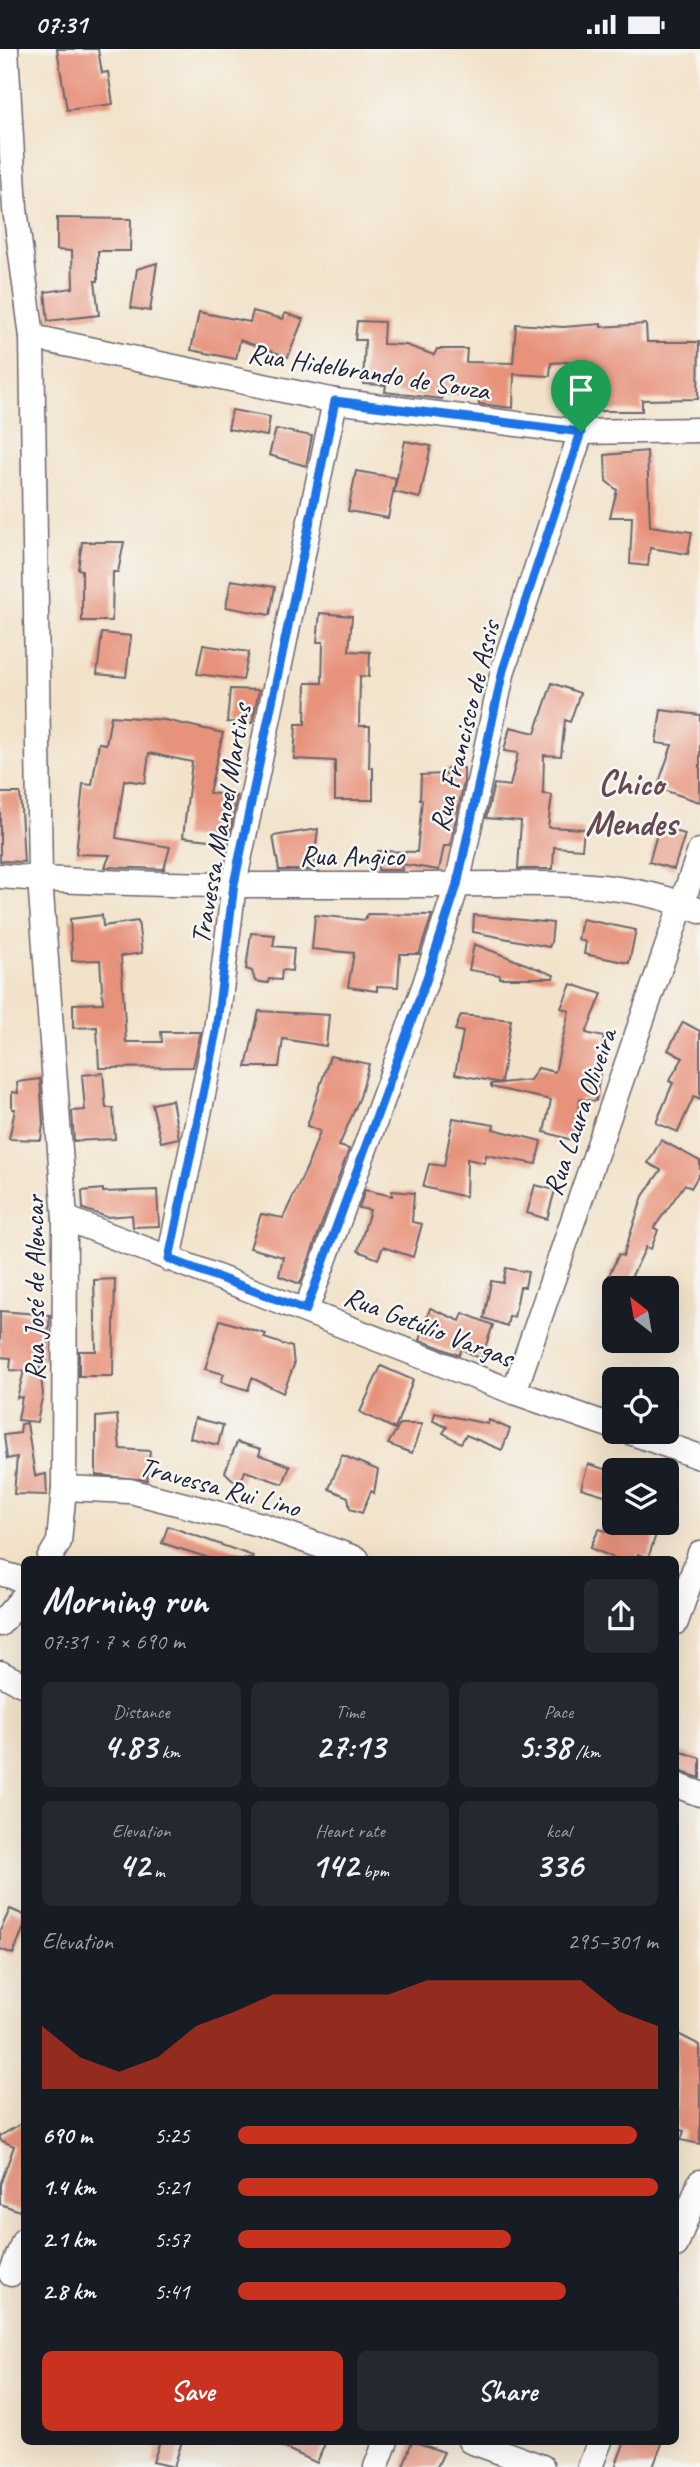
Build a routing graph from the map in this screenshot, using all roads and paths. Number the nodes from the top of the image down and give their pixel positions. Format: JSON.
{"nodes":[{"id":1,"x":6,"y":49,"type":"edge"},
{"id":2,"x":7,"y":210,"type":"edge"},
{"id":3,"x":32,"y":337,"type":"junction"},
{"id":4,"x":335,"y":401,"type":"junction"},
{"id":5,"x":700,"y":430,"type":"edge"},
{"id":6,"x":581,"y":432,"type":"junction"},
{"id":7,"x":700,"y":851,"type":"edge"},
{"id":8,"x":0,"y":876,"type":"edge"},
{"id":9,"x":40,"y":879,"type":"junction"},
{"id":10,"x":234,"y":884,"type":"junction"},
{"id":11,"x":457,"y":885,"type":"junction"},
{"id":12,"x":692,"y":908,"type":"edge"},
{"id":13,"x":65,"y":1218,"type":"junction"},
{"id":14,"x":169,"y":1259,"type":"junction"},
{"id":15,"x":306,"y":1310,"type":"junction"},
{"id":16,"x":514,"y":1392,"type":"junction"},
{"id":17,"x":602,"y":1423,"type":"edge"},
{"id":18,"x":664,"y":1444,"type":"edge"},
{"id":19,"x":700,"y":1457,"type":"edge"},
{"id":20,"x":64,"y":1487,"type":"junction"},
{"id":21,"x":700,"y":1553,"type":"edge"},
{"id":22,"x":51,"y":1556,"type":"edge"},
{"id":23,"x":350,"y":1556,"type":"edge"},
{"id":24,"x":0,"y":1573,"type":"edge"},
{"id":25,"x":21,"y":1579,"type":"edge"},
{"id":26,"x":21,"y":1600,"type":"edge"},
{"id":27,"x":679,"y":1613,"type":"edge"},
{"id":28,"x":0,"y":1624,"type":"edge"},
{"id":29,"x":0,"y":1673,"type":"edge"},
{"id":30,"x":21,"y":1684,"type":"edge"},
{"id":31,"x":679,"y":1786,"type":"edge"},
{"id":32,"x":700,"y":1794,"type":"edge"},
{"id":33,"x":700,"y":2182,"type":"edge"},
{"id":34,"x":679,"y":2237,"type":"edge"},
{"id":35,"x":21,"y":2248,"type":"edge"},
{"id":36,"x":12,"y":2274,"type":"edge"},
{"id":37,"x":384,"y":2445,"type":"edge"},
{"id":38,"x":481,"y":2445,"type":"edge"},
{"id":39,"x":598,"y":2445,"type":"edge"},
{"id":40,"x":376,"y":2467,"type":"edge"},
{"id":41,"x":542,"y":2467,"type":"edge"},
{"id":42,"x":590,"y":2467,"type":"edge"}],
"edges":[{"from":1,"to":2,"type":"street","name":"Rua José de Alencar"},
{"from":2,"to":3,"type":"street","name":"Rua José de Alencar"},
{"from":3,"to":4,"type":"street","name":"Rua Hidelbrando de Souza"},
{"from":3,"to":9,"type":"street","name":"Rua José de Alencar"},
{"from":4,"to":6,"type":"street","name":"Rua Hidelbrando de Souza"},
{"from":4,"to":10,"type":"street","name":"Travessa Manoel Martins"},
{"from":5,"to":6,"type":"street","name":"Rua Hidelbrando de Souza"},
{"from":6,"to":11,"type":"street","name":"Rua Francisco de Assis"},
{"from":7,"to":12,"type":"street","name":"Rua Laura Oliveira"},
{"from":8,"to":9,"type":"street","name":"Rua Angico"},
{"from":9,"to":10,"type":"street","name":"Rua Angico"},
{"from":9,"to":13,"type":"street","name":"Rua José de Alencar"},
{"from":10,"to":11,"type":"street","name":"Rua Angico"},
{"from":10,"to":14,"type":"street","name":"Travessa Manoel Martins"},
{"from":11,"to":12,"type":"street","name":"Rua Angico"},
{"from":11,"to":15,"type":"street","name":"Rua Francisco de Assis"},
{"from":12,"to":16,"type":"street","name":"Rua Laura Oliveira"},
{"from":13,"to":14,"type":"street","name":"Rua Getúlio Vargas"},
{"from":13,"to":20,"type":"street","name":"Rua José de Alencar"},
{"from":14,"to":15,"type":"street","name":"Rua Getúlio Vargas"},
{"from":15,"to":16,"type":"street","name":"Rua Getúlio Vargas"},
{"from":16,"to":17,"type":"street","name":"Rua Getúlio Vargas"},
{"from":18,"to":19,"type":"street"},
{"from":20,"to":22,"type":"street","name":"Rua José de Alencar"},
{"from":20,"to":23,"type":"street","name":"Travessa Rui Lino"},
{"from":21,"to":27,"type":"street"},
{"from":24,"to":25,"type":"street"},
{"from":26,"to":28,"type":"street"},
{"from":29,"to":30,"type":"street"},
{"from":31,"to":32,"type":"street"},
{"from":33,"to":34,"type":"street"},
{"from":35,"to":36,"type":"street"},
{"from":37,"to":40,"type":"street"},
{"from":38,"to":41,"type":"street"},
{"from":39,"to":42,"type":"street"}]}
